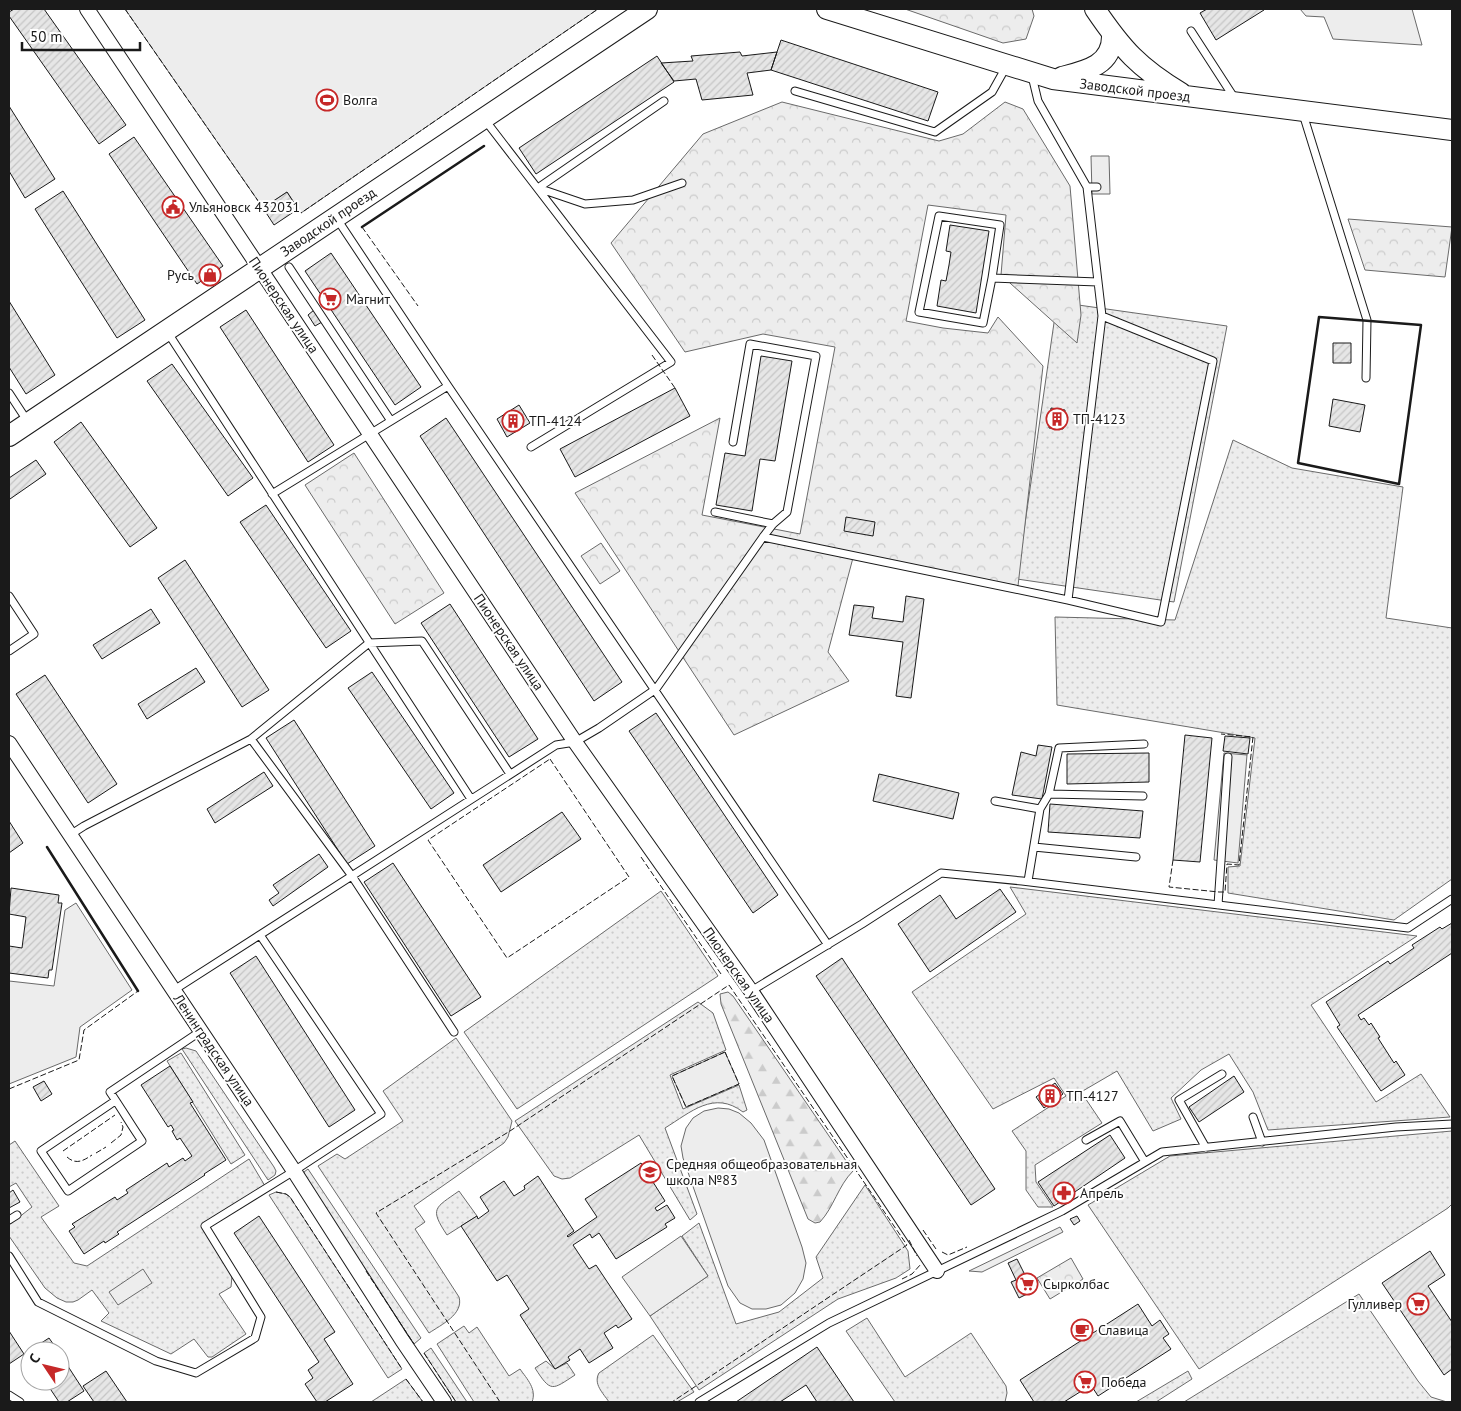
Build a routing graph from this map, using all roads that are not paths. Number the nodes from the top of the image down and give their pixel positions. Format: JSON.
{"nodes":[{"id":1,"x":86,"y":9,"type":"edge"},
{"id":2,"x":647,"y":9,"type":"edge"},
{"id":3,"x":826,"y":9,"type":"edge"},
{"id":4,"x":1095,"y":9,"type":"edge"},
{"id":5,"x":1191,"y":31,"type":"dead end"},
{"id":6,"x":1112,"y":35,"type":"junction"},
{"id":7,"x":1007,"y":66,"type":"junction"},
{"id":8,"x":1032,"y":73,"type":"junction"},
{"id":9,"x":1053,"y":79,"type":"junction"},
{"id":10,"x":795,"y":90,"type":"dead end"},
{"id":11,"x":1187,"y":96,"type":"junction"},
{"id":12,"x":664,"y":101,"type":"dead end"},
{"id":13,"x":1238,"y":103,"type":"junction"},
{"id":14,"x":1302,"y":111,"type":"junction"},
{"id":15,"x":484,"y":118,"type":"junction"},
{"id":16,"x":1452,"y":130,"type":"edge"},
{"id":17,"x":682,"y":183,"type":"dead end"},
{"id":18,"x":1097,"y":186,"type":"dead end"},
{"id":19,"x":1087,"y":187,"type":"junction"},
{"id":20,"x":538,"y":188,"type":"junction"},
{"id":21,"x":336,"y":217,"type":"junction"},
{"id":22,"x":289,"y":267,"type":"dead end"},
{"id":23,"x":259,"y":268,"type":"junction"},
{"id":24,"x":992,"y":278,"type":"junction"},
{"id":25,"x":1098,"y":282,"type":"junction"},
{"id":26,"x":1102,"y":316,"type":"junction"},
{"id":27,"x":166,"y":330,"type":"junction"},
{"id":28,"x":1366,"y":378,"type":"dead end"},
{"id":29,"x":448,"y":386,"type":"junction"},
{"id":30,"x":9,"y":393,"type":"edge"},
{"id":31,"x":391,"y":421,"type":"junction"},
{"id":32,"x":28,"y":423,"type":"junction"},
{"id":33,"x":370,"y":433,"type":"junction"},
{"id":34,"x":9,"y":436,"type":"edge"},
{"id":35,"x":733,"y":442,"type":"dead end"},
{"id":36,"x":531,"y":447,"type":"dead end"},
{"id":37,"x":272,"y":494,"type":"junction"},
{"id":38,"x":715,"y":512,"type":"dead end"},
{"id":39,"x":773,"y":524,"type":"junction"},
{"id":40,"x":763,"y":537,"type":"junction"},
{"id":41,"x":9,"y":596,"type":"edge"},
{"id":42,"x":1068,"y":600,"type":"junction"},
{"id":43,"x":369,"y":643,"type":"junction"},
{"id":44,"x":9,"y":651,"type":"edge"},
{"id":45,"x":656,"y":690,"type":"junction"},
{"id":46,"x":251,"y":739,"type":"junction"},
{"id":47,"x":576,"y":742,"type":"junction"},
{"id":48,"x":9,"y":743,"type":"edge"},
{"id":49,"x":1144,"y":744,"type":"dead end"},
{"id":50,"x":1228,"y":757,"type":"dead end"},
{"id":51,"x":510,"y":774,"type":"junction"},
{"id":52,"x":1049,"y":794,"type":"junction"},
{"id":53,"x":1143,"y":796,"type":"dead end"},
{"id":54,"x":471,"y":799,"type":"junction"},
{"id":55,"x":995,"y":802,"type":"dead end"},
{"id":56,"x":1040,"y":809,"type":"junction"},
{"id":57,"x":70,"y":835,"type":"junction"},
{"id":58,"x":1034,"y":847,"type":"junction"},
{"id":59,"x":1136,"y":857,"type":"dead end"},
{"id":60,"x":352,"y":876,"type":"junction"},
{"id":61,"x":1028,"y":881,"type":"junction"},
{"id":62,"x":1452,"y":899,"type":"edge"},
{"id":63,"x":1218,"y":905,"type":"junction"},
{"id":64,"x":260,"y":935,"type":"junction"},
{"id":65,"x":828,"y":945,"type":"junction"},
{"id":66,"x":174,"y":990,"type":"junction"},
{"id":67,"x":751,"y":991,"type":"junction"},
{"id":68,"x":201,"y":1031,"type":"junction"},
{"id":69,"x":454,"y":1032,"type":"dead end"},
{"id":70,"x":1222,"y":1074,"type":"dead end"},
{"id":71,"x":115,"y":1100,"type":"junction"},
{"id":72,"x":1253,"y":1117,"type":"dead end"},
{"id":73,"x":1452,"y":1124,"type":"edge"},
{"id":74,"x":1086,"y":1140,"type":"dead end"},
{"id":75,"x":1262,"y":1142,"type":"junction"},
{"id":76,"x":1206,"y":1148,"type":"junction"},
{"id":77,"x":1146,"y":1162,"type":"junction"},
{"id":78,"x":294,"y":1171,"type":"junction"},
{"id":79,"x":17,"y":1215,"type":"dead end"},
{"id":80,"x":9,"y":1220,"type":"edge"},
{"id":81,"x":9,"y":1256,"type":"edge"},
{"id":82,"x":937,"y":1270,"type":"junction"},
{"id":83,"x":9,"y":1395,"type":"edge"},
{"id":84,"x":20,"y":1402,"type":"edge"},
{"id":85,"x":444,"y":1402,"type":"edge"},
{"id":86,"x":699,"y":1402,"type":"edge"}],
"edges":[{"from":1,"to":23,"type":"street","name":"Пионерская улица"},
{"from":2,"to":15,"type":"street","name":"Заводской проезд"},
{"from":3,"to":7,"type":"street","name":"Заводской проезд"},
{"from":4,"to":6,"type":"street"},
{"from":5,"to":13,"type":"lane"},
{"from":6,"to":9,"type":"street"},
{"from":6,"to":11,"type":"street"},
{"from":7,"to":8,"type":"street","name":"Заводской проезд"},
{"from":7,"to":10,"type":"lane"},
{"from":8,"to":9,"type":"street","name":"Заводской проезд"},
{"from":8,"to":19,"type":"lane"},
{"from":9,"to":11,"type":"street","name":"Заводской проезд"},
{"from":11,"to":13,"type":"street","name":"Заводской проезд"},
{"from":12,"to":20,"type":"lane"},
{"from":13,"to":14,"type":"street","name":"Заводской проезд"},
{"from":14,"to":16,"type":"street","name":"Заводской проезд"},
{"from":14,"to":28,"type":"lane"},
{"from":15,"to":20,"type":"lane"},
{"from":15,"to":21,"type":"street","name":"Заводской проезд"},
{"from":17,"to":20,"type":"lane"},
{"from":18,"to":19,"type":"lane"},
{"from":19,"to":25,"type":"lane"},
{"from":20,"to":36,"type":"lane"},
{"from":21,"to":23,"type":"street","name":"Заводской проезд"},
{"from":21,"to":29,"type":"lane"},
{"from":22,"to":31,"type":"lane"},
{"from":23,"to":27,"type":"street","name":"Заводской проезд"},
{"from":23,"to":33,"type":"street","name":"Пионерская улица"},
{"from":24,"to":24,"type":"lane"},
{"from":24,"to":25,"type":"lane"},
{"from":25,"to":26,"type":"lane"},
{"from":26,"to":42,"type":"lane"},
{"from":26,"to":42,"type":"lane"},
{"from":27,"to":32,"type":"street","name":"Заводской проезд"},
{"from":27,"to":37,"type":"lane"},
{"from":29,"to":31,"type":"lane"},
{"from":29,"to":45,"type":"lane"},
{"from":30,"to":32,"type":"lane"},
{"from":31,"to":33,"type":"lane"},
{"from":32,"to":34,"type":"street","name":"Заводской проезд"},
{"from":33,"to":37,"type":"lane"},
{"from":33,"to":47,"type":"street","name":"Пионерская улица"},
{"from":35,"to":39,"type":"lane"},
{"from":37,"to":43,"type":"lane"},
{"from":38,"to":39,"type":"lane"},
{"from":39,"to":40,"type":"lane"},
{"from":40,"to":42,"type":"lane"},
{"from":40,"to":45,"type":"lane"},
{"from":41,"to":44,"type":"lane"},
{"from":43,"to":46,"type":"lane"},
{"from":43,"to":51,"type":"lane"},
{"from":43,"to":54,"type":"lane"},
{"from":45,"to":47,"type":"lane"},
{"from":45,"to":65,"type":"lane"},
{"from":46,"to":57,"type":"lane"},
{"from":46,"to":60,"type":"lane"},
{"from":47,"to":51,"type":"lane"},
{"from":47,"to":67,"type":"street","name":"Пионерская улица"},
{"from":48,"to":57,"type":"street","name":"Ленинградская улица"},
{"from":49,"to":52,"type":"lane"},
{"from":50,"to":63,"type":"lane"},
{"from":51,"to":54,"type":"lane"},
{"from":52,"to":53,"type":"lane"},
{"from":52,"to":56,"type":"lane"},
{"from":54,"to":60,"type":"lane"},
{"from":55,"to":56,"type":"lane"},
{"from":56,"to":58,"type":"lane"},
{"from":57,"to":66,"type":"street","name":"Ленинградская улица"},
{"from":58,"to":59,"type":"lane"},
{"from":58,"to":61,"type":"lane"},
{"from":60,"to":64,"type":"lane"},
{"from":60,"to":69,"type":"lane"},
{"from":61,"to":63,"type":"lane"},
{"from":61,"to":65,"type":"lane"},
{"from":62,"to":63,"type":"lane"},
{"from":64,"to":66,"type":"lane"},
{"from":64,"to":78,"type":"lane"},
{"from":65,"to":67,"type":"lane"},
{"from":66,"to":68,"type":"street","name":"Ленинградская улица"},
{"from":67,"to":82,"type":"street","name":"Пионерская улица"},
{"from":68,"to":71,"type":"lane"},
{"from":68,"to":78,"type":"street","name":"Ленинградская улица"},
{"from":70,"to":76,"type":"lane"},
{"from":71,"to":71,"type":"lane"},
{"from":72,"to":75,"type":"lane"},
{"from":73,"to":75,"type":"lane"},
{"from":74,"to":77,"type":"lane"},
{"from":75,"to":76,"type":"lane"},
{"from":76,"to":77,"type":"lane"},
{"from":77,"to":82,"type":"lane"},
{"from":78,"to":81,"type":"lane"},
{"from":78,"to":85,"type":"street","name":"Ленинградская улица"},
{"from":79,"to":80,"type":"lane"},
{"from":82,"to":86,"type":"lane"},
{"from":83,"to":84,"type":"lane"}]}
